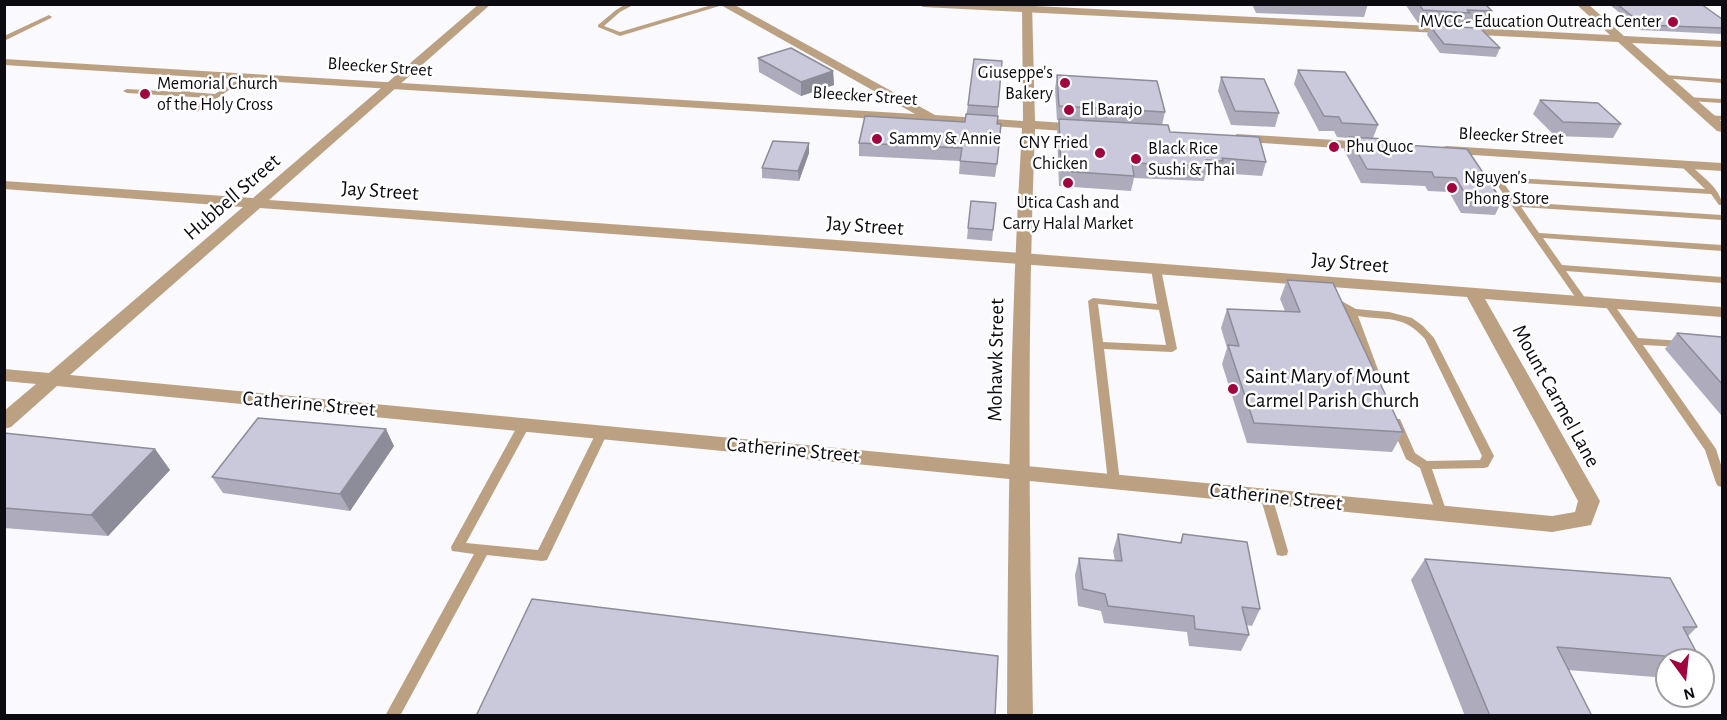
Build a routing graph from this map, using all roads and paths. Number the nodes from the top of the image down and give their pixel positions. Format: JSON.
{"nodes":[{"id":1,"x":486,"y":4,"type":"edge"},
{"id":2,"x":632,"y":4,"type":"edge"},
{"id":3,"x":723,"y":4,"type":"edge"},
{"id":4,"x":923,"y":4,"type":"edge"},
{"id":5,"x":1581,"y":4,"type":"edge"},
{"id":6,"x":1027,"y":7,"type":"edge"},
{"id":7,"x":49,"y":17,"type":"dead end"},
{"id":8,"x":4,"y":39,"type":"edge"},
{"id":9,"x":1620,"y":39,"type":"junction"},
{"id":10,"x":1722,"y":44,"type":"edge"},
{"id":11,"x":4,"y":62,"type":"edge"},
{"id":12,"x":211,"y":75,"type":"junction"},
{"id":13,"x":245,"y":77,"type":"junction"},
{"id":14,"x":1664,"y":77,"type":"junction"},
{"id":15,"x":1722,"y":81,"type":"edge"},
{"id":16,"x":393,"y":86,"type":"junction"},
{"id":17,"x":127,"y":91,"type":"dead end"},
{"id":18,"x":182,"y":94,"type":"junction"},
{"id":19,"x":216,"y":96,"type":"junction"},
{"id":20,"x":1689,"y":99,"type":"junction"},
{"id":21,"x":1722,"y":101,"type":"edge"},
{"id":22,"x":197,"y":110,"type":"dead end"},
{"id":23,"x":1716,"y":118,"type":"edge"},
{"id":24,"x":934,"y":119,"type":"junction"},
{"id":25,"x":1029,"y":125,"type":"junction"},
{"id":26,"x":1722,"y":128,"type":"edge"},
{"id":27,"x":1100,"y":130,"type":"edge"},
{"id":28,"x":1220,"y":137,"type":"edge"},
{"id":29,"x":1387,"y":147,"type":"edge"},
{"id":30,"x":1434,"y":150,"type":"edge"},
{"id":31,"x":1685,"y":165,"type":"junction"},
{"id":32,"x":1722,"y":167,"type":"edge"},
{"id":33,"x":4,"y":184,"type":"edge"},
{"id":34,"x":1713,"y":192,"type":"junction"},
{"id":35,"x":257,"y":203,"type":"junction"},
{"id":36,"x":1722,"y":203,"type":"edge"},
{"id":37,"x":1514,"y":204,"type":"junction"},
{"id":38,"x":1722,"y":217,"type":"edge"},
{"id":39,"x":1536,"y":235,"type":"junction"},
{"id":40,"x":1722,"y":248,"type":"edge"},
{"id":41,"x":1022,"y":258,"type":"junction"},
{"id":42,"x":1156,"y":268,"type":"junction"},
{"id":43,"x":1560,"y":268,"type":"junction"},
{"id":44,"x":1722,"y":280,"type":"edge"},
{"id":45,"x":1325,"y":282,"type":"junction"},
{"id":46,"x":1473,"y":294,"type":"junction"},
{"id":47,"x":1583,"y":302,"type":"junction"},
{"id":48,"x":1609,"y":304,"type":"junction"},
{"id":49,"x":1163,"y":307,"type":"junction"},
{"id":50,"x":1722,"y":312,"type":"edge"},
{"id":51,"x":1352,"y":313,"type":"junction"},
{"id":52,"x":1634,"y":341,"type":"junction"},
{"id":53,"x":1098,"y":345,"type":"junction"},
{"id":54,"x":1689,"y":345,"type":"edge"},
{"id":55,"x":4,"y":375,"type":"edge"},
{"id":56,"x":53,"y":380,"type":"junction"},
{"id":57,"x":1380,"y":385,"type":"edge"},
{"id":58,"x":1389,"y":406,"type":"edge"},
{"id":59,"x":4,"y":422,"type":"edge"},
{"id":60,"x":524,"y":425,"type":"junction"},
{"id":61,"x":602,"y":432,"type":"junction"},
{"id":62,"x":1425,"y":465,"type":"junction"},
{"id":63,"x":1018,"y":472,"type":"junction"},
{"id":64,"x":1114,"y":482,"type":"junction"},
{"id":65,"x":1722,"y":483,"type":"edge"},
{"id":66,"x":1266,"y":496,"type":"junction"},
{"id":67,"x":1441,"y":513,"type":"junction"},
{"id":68,"x":1581,"y":520,"type":"joint"},
{"id":69,"x":483,"y":550,"type":"junction"},
{"id":70,"x":1282,"y":551,"type":"dead end"},
{"id":71,"x":392,"y":716,"type":"edge"},
{"id":72,"x":1020,"y":716,"type":"edge"}],
"edges":[{"from":1,"to":16,"type":"street","name":"Hubbell Street"},
{"from":2,"to":3,"type":"lane"},
{"from":3,"to":24,"type":"street"},
{"from":4,"to":6,"type":"street"},
{"from":5,"to":9,"type":"street"},
{"from":6,"to":9,"type":"street"},
{"from":6,"to":25,"type":"street","name":"Mohawk Street"},
{"from":7,"to":8,"type":"lane"},
{"from":9,"to":10,"type":"street"},
{"from":9,"to":14,"type":"street"},
{"from":11,"to":12,"type":"street","name":"Bleecker Street"},
{"from":12,"to":13,"type":"street","name":"Bleecker Street"},
{"from":12,"to":18,"type":"lane"},
{"from":13,"to":16,"type":"street","name":"Bleecker Street"},
{"from":13,"to":19,"type":"lane"},
{"from":14,"to":15,"type":"lane"},
{"from":14,"to":20,"type":"street"},
{"from":16,"to":24,"type":"street","name":"Bleecker Street"},
{"from":16,"to":35,"type":"street","name":"Hubbell Street"},
{"from":17,"to":18,"type":"lane"},
{"from":18,"to":19,"type":"lane"},
{"from":19,"to":22,"type":"lane"},
{"from":20,"to":21,"type":"lane"},
{"from":20,"to":23,"type":"street"},
{"from":23,"to":26,"type":"street"},
{"from":24,"to":25,"type":"street","name":"Bleecker Street"},
{"from":25,"to":27,"type":"street","name":"Bleecker Street"},
{"from":25,"to":41,"type":"street","name":"Mohawk Street"},
{"from":28,"to":29,"type":"street"},
{"from":30,"to":31,"type":"street","name":"Bleecker Street"},
{"from":31,"to":32,"type":"street","name":"Bleecker Street"},
{"from":31,"to":34,"type":"lane"},
{"from":33,"to":35,"type":"street","name":"Jay Street"},
{"from":34,"to":36,"type":"lane"},
{"from":34,"to":37,"type":"lane"},
{"from":35,"to":41,"type":"street","name":"Jay Street"},
{"from":35,"to":56,"type":"street","name":"Hubbell Street"},
{"from":37,"to":38,"type":"lane"},
{"from":37,"to":39,"type":"lane"},
{"from":39,"to":40,"type":"lane"},
{"from":39,"to":43,"type":"lane"},
{"from":41,"to":42,"type":"street","name":"Jay Street"},
{"from":41,"to":63,"type":"street","name":"Mohawk Street"},
{"from":42,"to":45,"type":"street","name":"Jay Street"},
{"from":42,"to":49,"type":"lane"},
{"from":43,"to":44,"type":"lane"},
{"from":43,"to":47,"type":"lane"},
{"from":45,"to":46,"type":"street","name":"Jay Street"},
{"from":45,"to":51,"type":"lane"},
{"from":46,"to":47,"type":"street","name":"Jay Street"},
{"from":46,"to":68,"type":"street","name":"Mount Carmel Lane"},
{"from":47,"to":48,"type":"street","name":"Jay Street"},
{"from":48,"to":50,"type":"street","name":"Jay Street"},
{"from":48,"to":52,"type":"lane"},
{"from":49,"to":53,"type":"lane"},
{"from":49,"to":53,"type":"lane"},
{"from":51,"to":57,"type":"lane"},
{"from":51,"to":62,"type":"lane"},
{"from":52,"to":54,"type":"lane"},
{"from":52,"to":65,"type":"lane"},
{"from":53,"to":64,"type":"lane"},
{"from":55,"to":56,"type":"street","name":"Catherine Street"},
{"from":56,"to":59,"type":"street","name":"Hubbell Street"},
{"from":56,"to":60,"type":"street","name":"Catherine Street"},
{"from":58,"to":62,"type":"lane"},
{"from":60,"to":61,"type":"street","name":"Catherine Street"},
{"from":60,"to":69,"type":"lane"},
{"from":61,"to":63,"type":"street","name":"Catherine Street"},
{"from":61,"to":69,"type":"lane"},
{"from":62,"to":67,"type":"lane"},
{"from":63,"to":64,"type":"street","name":"Catherine Street"},
{"from":63,"to":72,"type":"street","name":"Mohawk Street"},
{"from":64,"to":66,"type":"street","name":"Catherine Street"},
{"from":66,"to":67,"type":"street","name":"Catherine Street"},
{"from":66,"to":70,"type":"lane"},
{"from":67,"to":68,"type":"street","name":"Catherine Street"},
{"from":69,"to":71,"type":"lane"}]}
